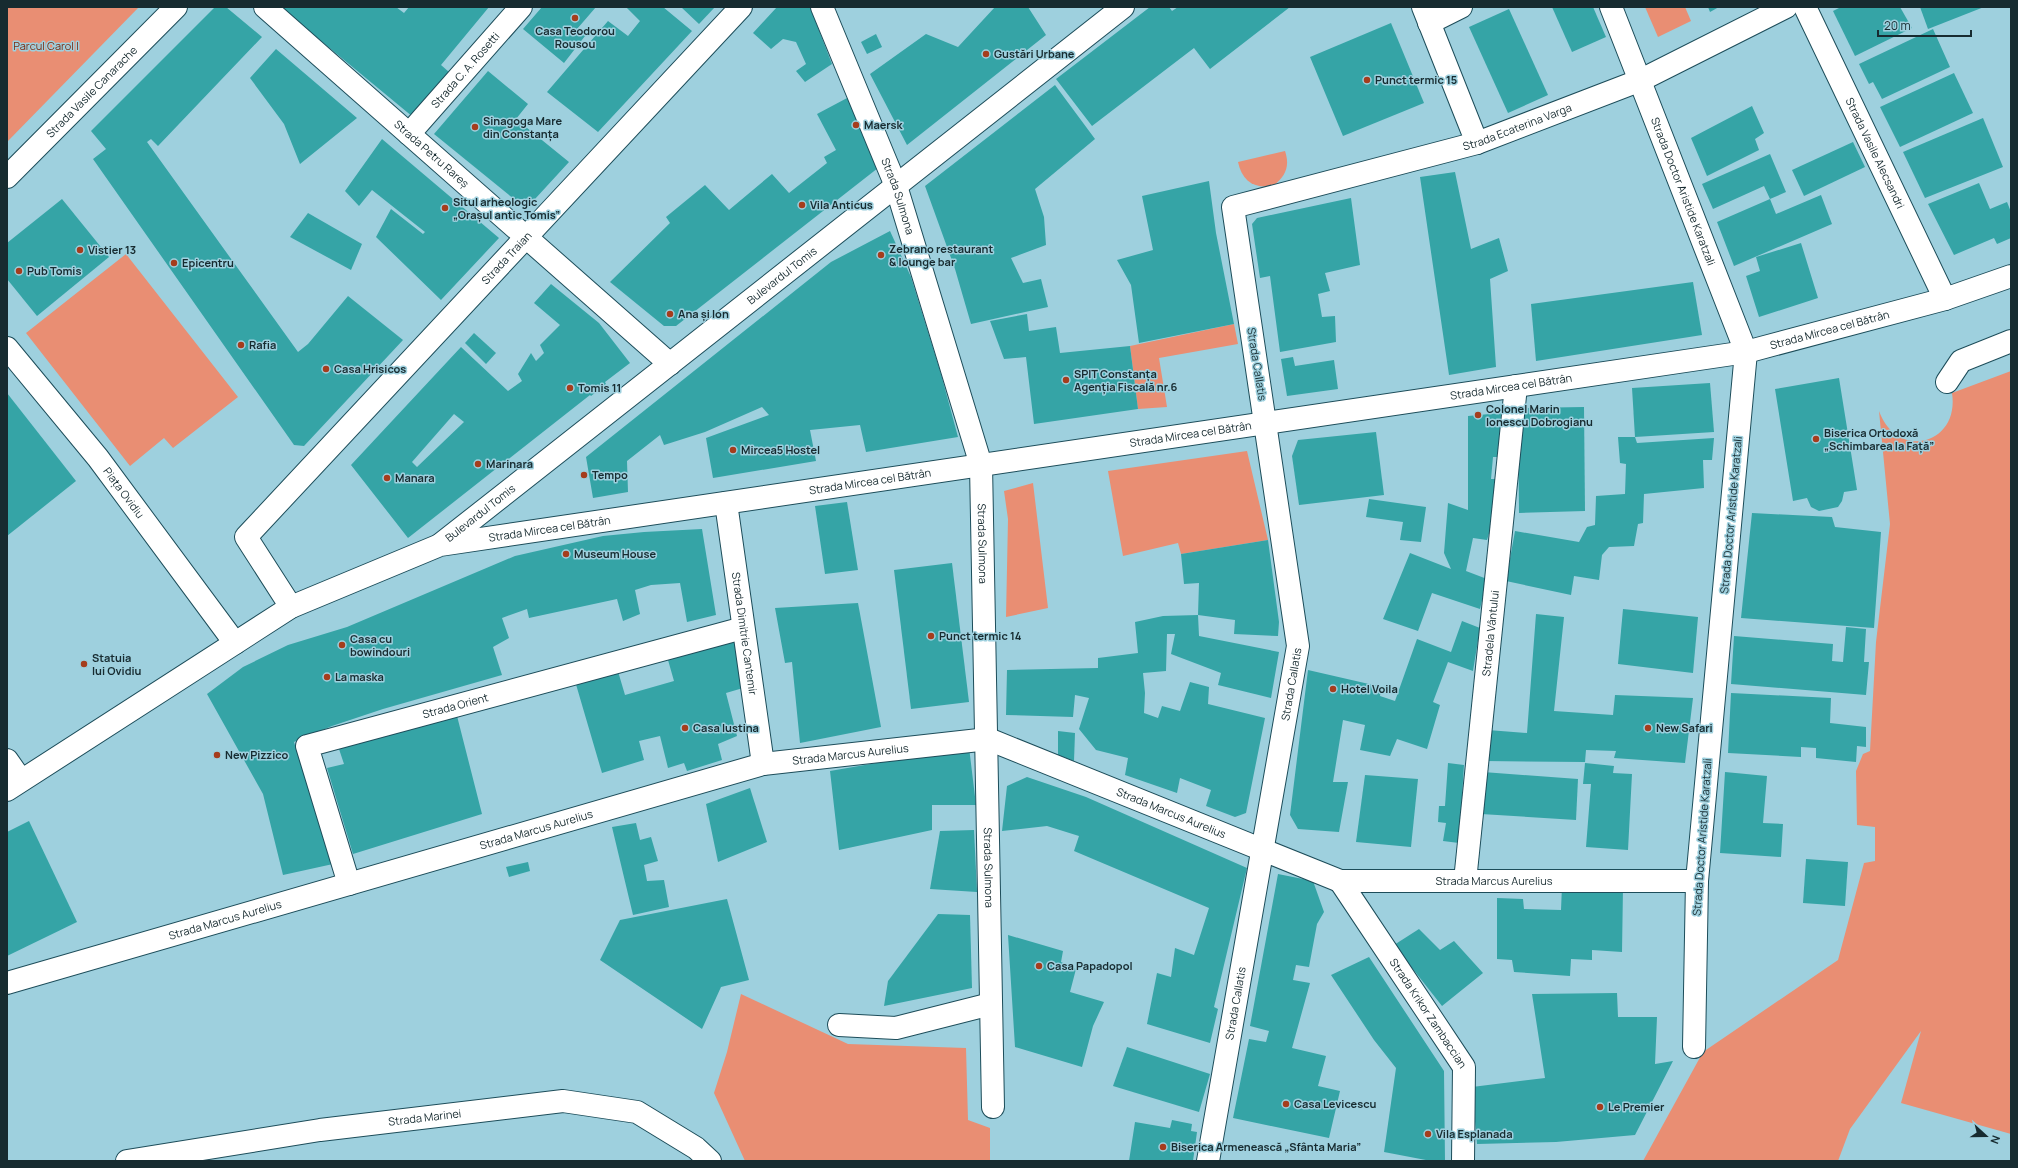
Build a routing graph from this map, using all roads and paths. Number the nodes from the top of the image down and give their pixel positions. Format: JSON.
{"nodes":[{"id":1,"x":176,"y":7,"type":"edge"},
{"id":2,"x":265,"y":7,"type":"edge"},
{"id":3,"x":521,"y":7,"type":"edge"},
{"id":4,"x":741,"y":7,"type":"edge"},
{"id":5,"x":822,"y":7,"type":"edge"},
{"id":6,"x":1123,"y":7,"type":"edge"},
{"id":7,"x":1461,"y":7,"type":"edge"},
{"id":8,"x":1611,"y":7,"type":"edge"},
{"id":9,"x":1786,"y":7,"type":"edge"},
{"id":10,"x":1805,"y":7,"type":"edge"},
{"id":11,"x":1426,"y":15,"type":"edge"},
{"id":12,"x":1641,"y":80,"type":"junction"},
{"id":13,"x":409,"y":134,"type":"junction"},
{"id":14,"x":1477,"y":143,"type":"junction"},
{"id":15,"x":7,"y":178,"type":"edge"},
{"id":16,"x":896,"y":186,"type":"junction"},
{"id":17,"x":1233,"y":207,"type":"joint"},
{"id":18,"x":526,"y":238,"type":"junction"},
{"id":19,"x":2011,"y":276,"type":"edge"},
{"id":20,"x":1946,"y":300,"type":"junction"},
{"id":21,"x":2011,"y":342,"type":"edge"},
{"id":22,"x":7,"y":348,"type":"edge"},
{"id":23,"x":1746,"y":352,"type":"junction"},
{"id":24,"x":670,"y":364,"type":"junction"},
{"id":25,"x":1947,"y":382,"type":"dead end"},
{"id":26,"x":1516,"y":386,"type":"junction"},
{"id":27,"x":1266,"y":423,"type":"junction"},
{"id":28,"x":981,"y":465,"type":"junction"},
{"id":29,"x":726,"y":503,"type":"junction"},
{"id":30,"x":440,"y":545,"type":"junction"},
{"id":31,"x":291,"y":607,"type":"junction"},
{"id":32,"x":743,"y":628,"type":"junction"},
{"id":33,"x":235,"y":643,"type":"junction"},
{"id":34,"x":988,"y":740,"type":"junction"},
{"id":35,"x":7,"y":760,"type":"edge"},
{"id":36,"x":763,"y":764,"type":"junction"},
{"id":37,"x":14,"y":785,"type":"edge"},
{"id":38,"x":1263,"y":850,"type":"junction"},
{"id":39,"x":1340,"y":881,"type":"junction"},
{"id":40,"x":1464,"y":881,"type":"junction"},
{"id":41,"x":1697,"y":881,"type":"junction"},
{"id":42,"x":349,"y":884,"type":"junction"},
{"id":43,"x":7,"y":983,"type":"edge"},
{"id":44,"x":991,"y":1004,"type":"junction"},
{"id":45,"x":839,"y":1025,"type":"dead end"},
{"id":46,"x":1694,"y":1047,"type":"dead end"},
{"id":47,"x":993,"y":1107,"type":"dead end"},
{"id":48,"x":127,"y":1161,"type":"edge"},
{"id":49,"x":710,"y":1161,"type":"edge"},
{"id":50,"x":1208,"y":1161,"type":"edge"},
{"id":51,"x":1463,"y":1161,"type":"edge"}],
"edges":[{"from":1,"to":15,"type":"street","name":"Strada Vasile Canarache"},
{"from":2,"to":13,"type":"street","name":"Strada Petru Rareș"},
{"from":3,"to":13,"type":"street","name":"Strada C. A. Rosetti"},
{"from":4,"to":18,"type":"street","name":"Strada Traian"},
{"from":5,"to":16,"type":"street","name":"Strada Sulmona"},
{"from":6,"to":16,"type":"street","name":"Bulevardul Tomis"},
{"from":7,"to":11,"type":"street"},
{"from":8,"to":12,"type":"street","name":"Strada Doctor Aristide Karatzali"},
{"from":9,"to":12,"type":"street","name":"Strada Ecaterina Varga"},
{"from":10,"to":20,"type":"street","name":"Strada Vasile Alecsandri"},
{"from":11,"to":14,"type":"street"},
{"from":12,"to":14,"type":"street","name":"Strada Ecaterina Varga"},
{"from":12,"to":23,"type":"street","name":"Strada Doctor Aristide Karatzali"},
{"from":13,"to":18,"type":"street","name":"Strada Petru Rareș"},
{"from":14,"to":17,"type":"street","name":"Strada Ecaterina Varga"},
{"from":16,"to":24,"type":"street","name":"Bulevardul Tomis"},
{"from":16,"to":28,"type":"street","name":"Strada Sulmona"},
{"from":17,"to":27,"type":"street","name":"Strada Callatis"},
{"from":18,"to":24,"type":"street","name":"Strada Petru Rareș"},
{"from":18,"to":31,"type":"street","name":"Strada Traian"},
{"from":19,"to":20,"type":"street","name":"Strada Mircea cel Bătrân"},
{"from":20,"to":23,"type":"street","name":"Strada Mircea cel Bătrân"},
{"from":21,"to":25,"type":"street"},
{"from":22,"to":33,"type":"street","name":"Piața Ovidiu"},
{"from":23,"to":26,"type":"street","name":"Strada Mircea cel Bătrân"},
{"from":23,"to":41,"type":"street","name":"Strada Doctor Aristide Karatzali"},
{"from":24,"to":30,"type":"street","name":"Bulevardul Tomis"},
{"from":26,"to":27,"type":"street","name":"Strada Mircea cel Bătrân"},
{"from":26,"to":40,"type":"street","name":"Stradela Vântului"},
{"from":27,"to":28,"type":"street","name":"Strada Mircea cel Bătrân"},
{"from":27,"to":38,"type":"street","name":"Strada Callatis"},
{"from":28,"to":29,"type":"street","name":"Strada Mircea cel Bătrân"},
{"from":28,"to":34,"type":"street","name":"Strada Sulmona"},
{"from":29,"to":30,"type":"street","name":"Strada Mircea cel Bătrân"},
{"from":29,"to":32,"type":"street","name":"Strada Dimitrie Cantemir"},
{"from":30,"to":31,"type":"street","name":"Strada Mircea cel Bătrân"},
{"from":31,"to":33,"type":"street","name":"Strada Mircea cel Bătrân"},
{"from":32,"to":36,"type":"street","name":"Strada Dimitrie Cantemir"},
{"from":32,"to":42,"type":"street","name":"Strada Orient"},
{"from":33,"to":37,"type":"street","name":"Strada Mircea cel Bătrân"},
{"from":34,"to":36,"type":"street","name":"Strada Marcus Aurelius"},
{"from":34,"to":38,"type":"street","name":"Strada Marcus Aurelius"},
{"from":34,"to":44,"type":"street","name":"Strada Sulmona"},
{"from":35,"to":37,"type":"street"},
{"from":36,"to":42,"type":"street","name":"Strada Marcus Aurelius"},
{"from":38,"to":39,"type":"street","name":"Strada Marcus Aurelius"},
{"from":38,"to":50,"type":"street","name":"Strada Callatis"},
{"from":39,"to":40,"type":"street","name":"Strada Marcus Aurelius"},
{"from":39,"to":51,"type":"street","name":"Strada Krikor Zambaccian"},
{"from":40,"to":41,"type":"street","name":"Strada Marcus Aurelius"},
{"from":41,"to":46,"type":"street","name":"Strada Doctor Aristide Karatzali"},
{"from":42,"to":43,"type":"street","name":"Strada Marcus Aurelius"},
{"from":44,"to":45,"type":"street"},
{"from":44,"to":47,"type":"street","name":"Strada Sulmona"},
{"from":48,"to":49,"type":"street","name":"Strada Marinei"}]}
